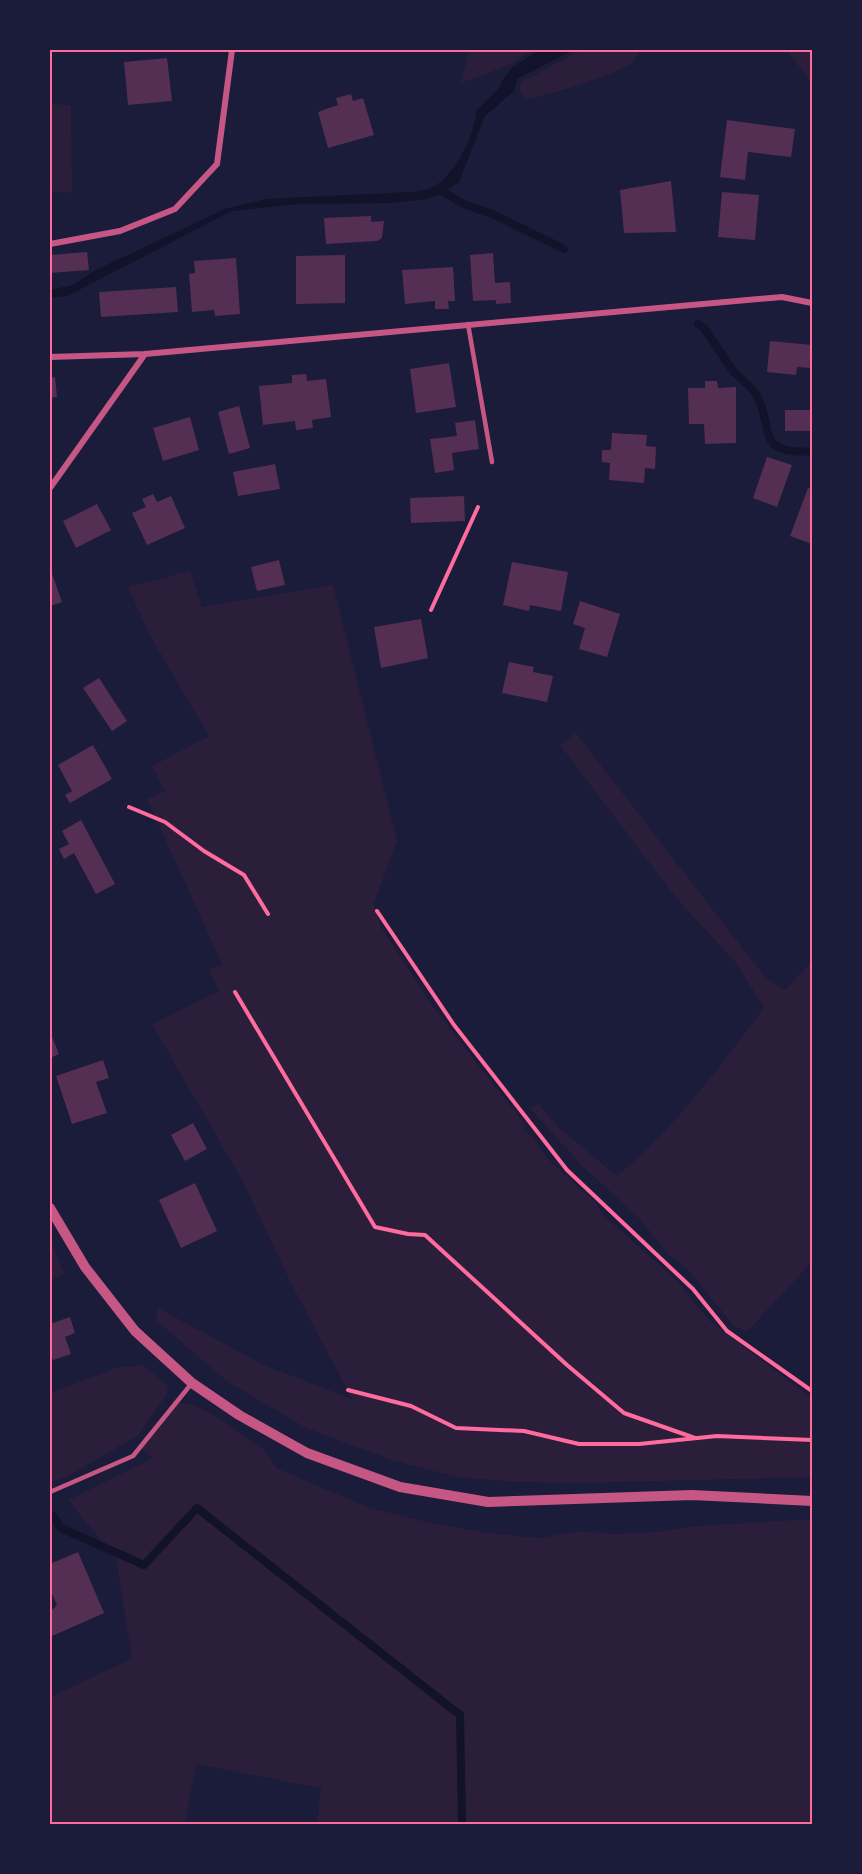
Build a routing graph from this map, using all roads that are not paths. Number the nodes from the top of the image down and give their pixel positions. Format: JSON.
{"nodes":[{"id":1,"x":231,"y":50,"type":"edge"},
{"id":2,"x":50,"y":244,"type":"edge"},
{"id":3,"x":813,"y":303,"type":"edge"},
{"id":4,"x":468,"y":324,"type":"junction"},
{"id":5,"x":145,"y":354,"type":"junction"},
{"id":6,"x":50,"y":357,"type":"edge"},
{"id":7,"x":492,"y":462,"type":"dead end"},
{"id":8,"x":50,"y":488,"type":"edge"},
{"id":9,"x":50,"y":1208,"type":"edge"},
{"id":10,"x":192,"y":1383,"type":"junction"},
{"id":11,"x":50,"y":1492,"type":"edge"},
{"id":12,"x":813,"y":1501,"type":"edge"}],
"edges":[{"from":1,"to":2,"type":"street"},
{"from":3,"to":4,"type":"street"},
{"from":4,"to":5,"type":"street"},
{"from":4,"to":7,"type":"lane"},
{"from":5,"to":6,"type":"street"},
{"from":5,"to":8,"type":"street"},
{"from":9,"to":10,"type":"street"},
{"from":10,"to":11,"type":"lane"},
{"from":10,"to":12,"type":"street"}]}
